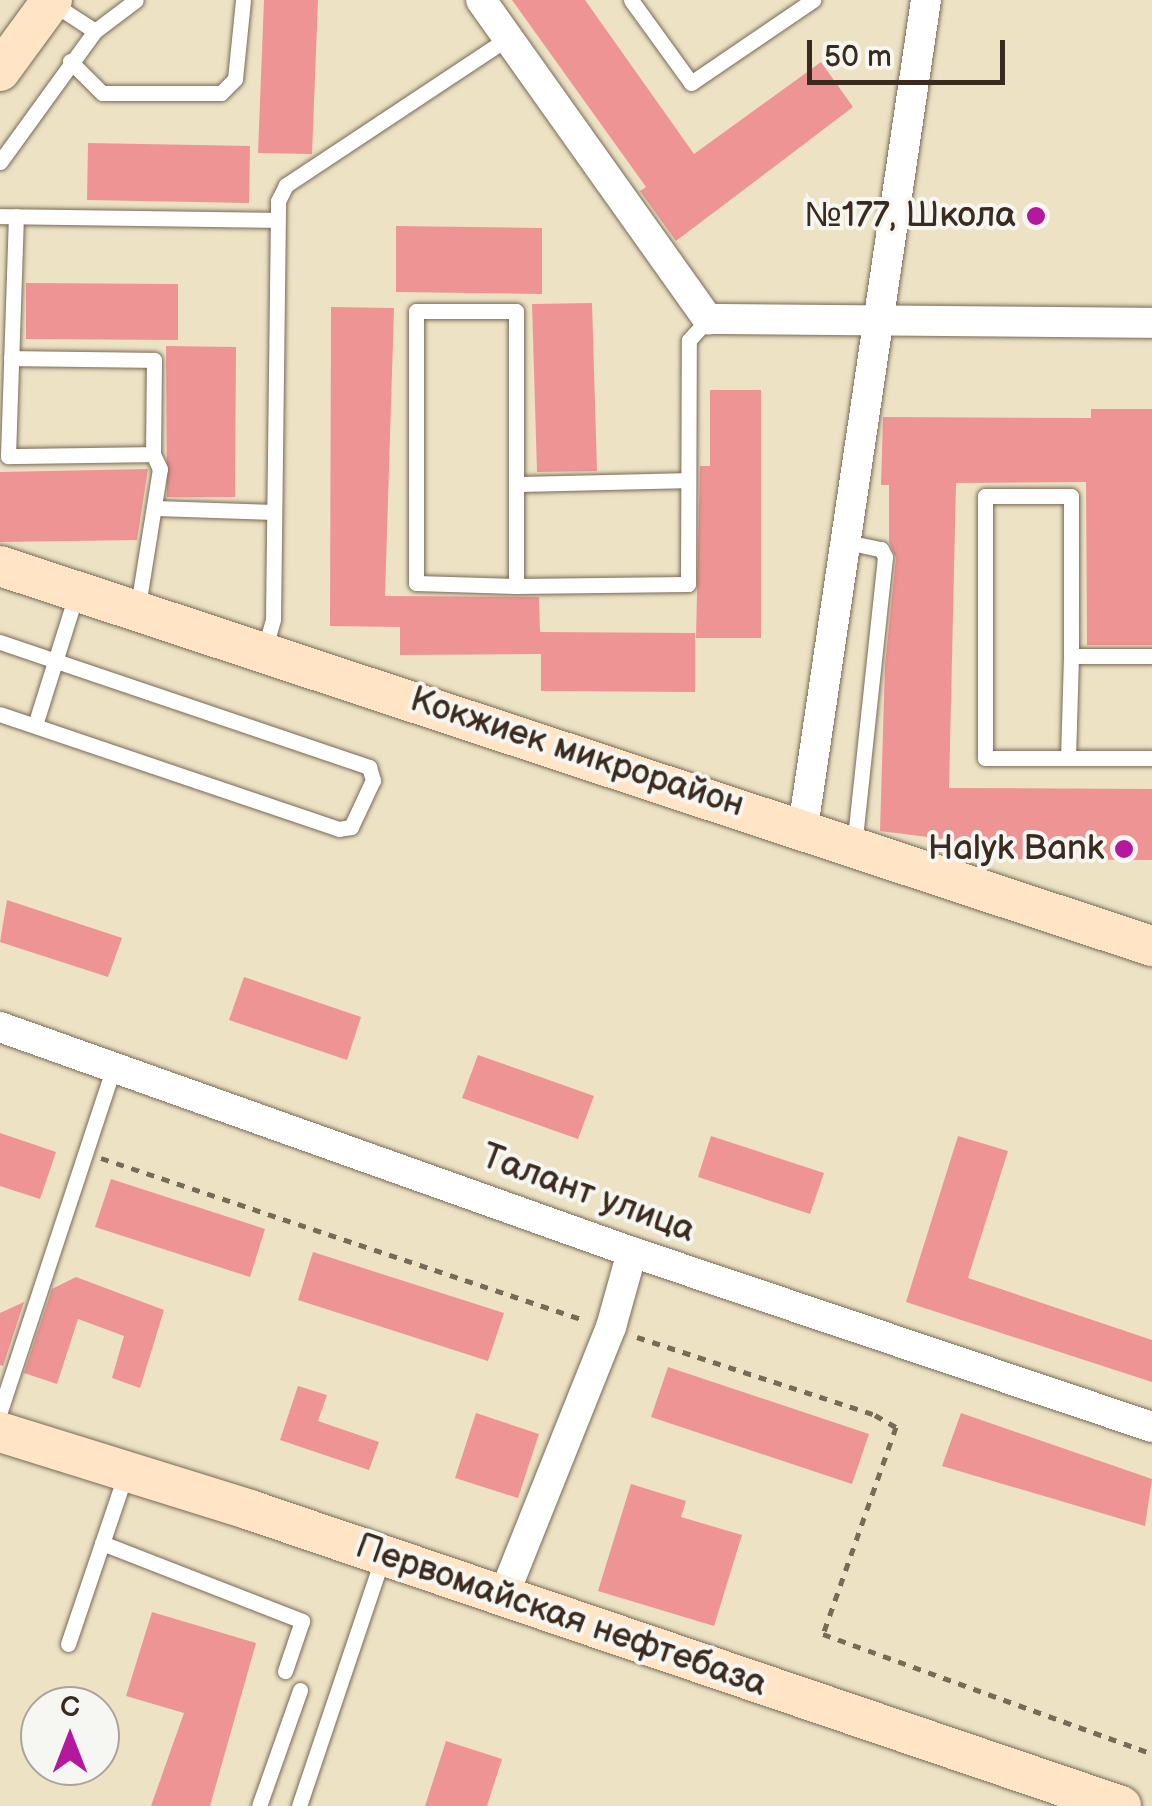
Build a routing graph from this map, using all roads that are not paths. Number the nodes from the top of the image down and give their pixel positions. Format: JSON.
{"nodes":[{"id":1,"x":50,"y":0,"type":"edge"},
{"id":2,"x":136,"y":0,"type":"edge"},
{"id":3,"x":243,"y":0,"type":"edge"},
{"id":4,"x":481,"y":0,"type":"edge"},
{"id":5,"x":630,"y":0,"type":"edge"},
{"id":6,"x":813,"y":0,"type":"edge"},
{"id":7,"x":926,"y":0,"type":"edge"},
{"id":8,"x":95,"y":31,"type":"junction"},
{"id":9,"x":507,"y":39,"type":"junction"},
{"id":10,"x":70,"y":61,"type":"junction"},
{"id":11,"x":0,"y":70,"type":"edge"},
{"id":12,"x":0,"y":162,"type":"edge"},
{"id":13,"x":8,"y":216,"type":"edge"},
{"id":14,"x":278,"y":220,"type":"junction"},
{"id":15,"x":708,"y":319,"type":"junction"},
{"id":16,"x":1152,"y":322,"type":"edge"},
{"id":17,"x":876,"y":324,"type":"junction"},
{"id":18,"x":12,"y":358,"type":"junction"},
{"id":19,"x":153,"y":454,"type":"junction"},
{"id":20,"x":686,"y":480,"type":"junction"},
{"id":21,"x":516,"y":484,"type":"junction"},
{"id":22,"x":156,"y":508,"type":"junction"},
{"id":23,"x":274,"y":512,"type":"junction"},
{"id":24,"x":842,"y":541,"type":"junction"},
{"id":25,"x":0,"y":566,"type":"edge"},
{"id":26,"x":516,"y":586,"type":"junction"},
{"id":27,"x":76,"y":595,"type":"junction"},
{"id":28,"x":137,"y":612,"type":"junction"},
{"id":29,"x":0,"y":642,"type":"edge"},
{"id":30,"x":264,"y":650,"type":"junction"},
{"id":31,"x":1071,"y":656,"type":"junction"},
{"id":32,"x":1152,"y":656,"type":"edge"},
{"id":33,"x":54,"y":660,"type":"junction"},
{"id":34,"x":0,"y":714,"type":"edge"},
{"id":35,"x":34,"y":725,"type":"junction"},
{"id":36,"x":1068,"y":758,"type":"junction"},
{"id":37,"x":1152,"y":758,"type":"edge"},
{"id":38,"x":803,"y":828,"type":"junction"},
{"id":39,"x":854,"y":845,"type":"junction"},
{"id":40,"x":1152,"y":946,"type":"edge"},
{"id":41,"x":0,"y":1027,"type":"edge"},
{"id":42,"x":114,"y":1066,"type":"junction"},
{"id":43,"x":632,"y":1252,"type":"junction"},
{"id":44,"x":0,"y":1410,"type":"edge"},
{"id":45,"x":1152,"y":1427,"type":"edge"},
{"id":46,"x":0,"y":1432,"type":"edge"},
{"id":47,"x":127,"y":1470,"type":"junction"},
{"id":48,"x":102,"y":1543,"type":"junction"},
{"id":49,"x":383,"y":1556,"type":"junction"},
{"id":50,"x":503,"y":1597,"type":"junction"},
{"id":51,"x":68,"y":1644,"type":"dead end"},
{"id":52,"x":286,"y":1671,"type":"dead end"},
{"id":53,"x":300,"y":1690,"type":"dead end"},
{"id":54,"x":259,"y":1806,"type":"edge"},
{"id":55,"x":300,"y":1806,"type":"edge"},
{"id":56,"x":1120,"y":1806,"type":"edge"}],
"edges":[{"from":1,"to":8,"type":"lane"},
{"from":1,"to":11,"type":"street"},
{"from":2,"to":8,"type":"lane"},
{"from":3,"to":10,"type":"lane"},
{"from":4,"to":9,"type":"street"},
{"from":5,"to":6,"type":"lane"},
{"from":7,"to":17,"type":"street"},
{"from":8,"to":10,"type":"lane"},
{"from":9,"to":14,"type":"lane"},
{"from":9,"to":15,"type":"street"},
{"from":10,"to":12,"type":"lane"},
{"from":13,"to":14,"type":"lane"},
{"from":13,"to":18,"type":"lane"},
{"from":14,"to":23,"type":"lane"},
{"from":15,"to":17,"type":"street"},
{"from":15,"to":20,"type":"lane"},
{"from":16,"to":17,"type":"street"},
{"from":17,"to":24,"type":"street"},
{"from":18,"to":19,"type":"lane"},
{"from":18,"to":19,"type":"lane"},
{"from":19,"to":22,"type":"lane"},
{"from":20,"to":21,"type":"lane"},
{"from":20,"to":26,"type":"lane"},
{"from":21,"to":26,"type":"lane"},
{"from":21,"to":26,"type":"lane"},
{"from":22,"to":23,"type":"lane"},
{"from":22,"to":28,"type":"lane"},
{"from":23,"to":30,"type":"lane"},
{"from":24,"to":38,"type":"street"},
{"from":24,"to":39,"type":"lane"},
{"from":25,"to":27,"type":"street","name":"Кокжиек микрорайон"},
{"from":27,"to":28,"type":"street","name":"Кокжиек микрорайон"},
{"from":27,"to":33,"type":"lane"},
{"from":28,"to":30,"type":"street","name":"Кокжиек микрорайон"},
{"from":29,"to":33,"type":"lane"},
{"from":30,"to":38,"type":"street","name":"Кокжиек микрорайон"},
{"from":31,"to":32,"type":"lane"},
{"from":31,"to":36,"type":"lane"},
{"from":31,"to":36,"type":"lane"},
{"from":33,"to":35,"type":"lane"},
{"from":33,"to":35,"type":"lane"},
{"from":34,"to":35,"type":"lane"},
{"from":36,"to":37,"type":"lane"},
{"from":38,"to":39,"type":"street","name":"Кокжиек микрорайон"},
{"from":39,"to":40,"type":"street","name":"Кокжиек микрорайон"},
{"from":41,"to":42,"type":"street","name":"Талант улица"},
{"from":42,"to":43,"type":"street","name":"Талант улица"},
{"from":42,"to":44,"type":"lane"},
{"from":43,"to":45,"type":"street","name":"Талант улица"},
{"from":43,"to":50,"type":"street"},
{"from":46,"to":47,"type":"street","name":"Первомайская нефтебаза"},
{"from":47,"to":48,"type":"lane"},
{"from":47,"to":49,"type":"street","name":"Первомайская нефтебаза"},
{"from":48,"to":51,"type":"lane"},
{"from":48,"to":52,"type":"lane"},
{"from":49,"to":50,"type":"street","name":"Первомайская нефтебаза"},
{"from":49,"to":55,"type":"lane"},
{"from":50,"to":56,"type":"street","name":"Первомайская нефтебаза"},
{"from":53,"to":54,"type":"lane"}]}
